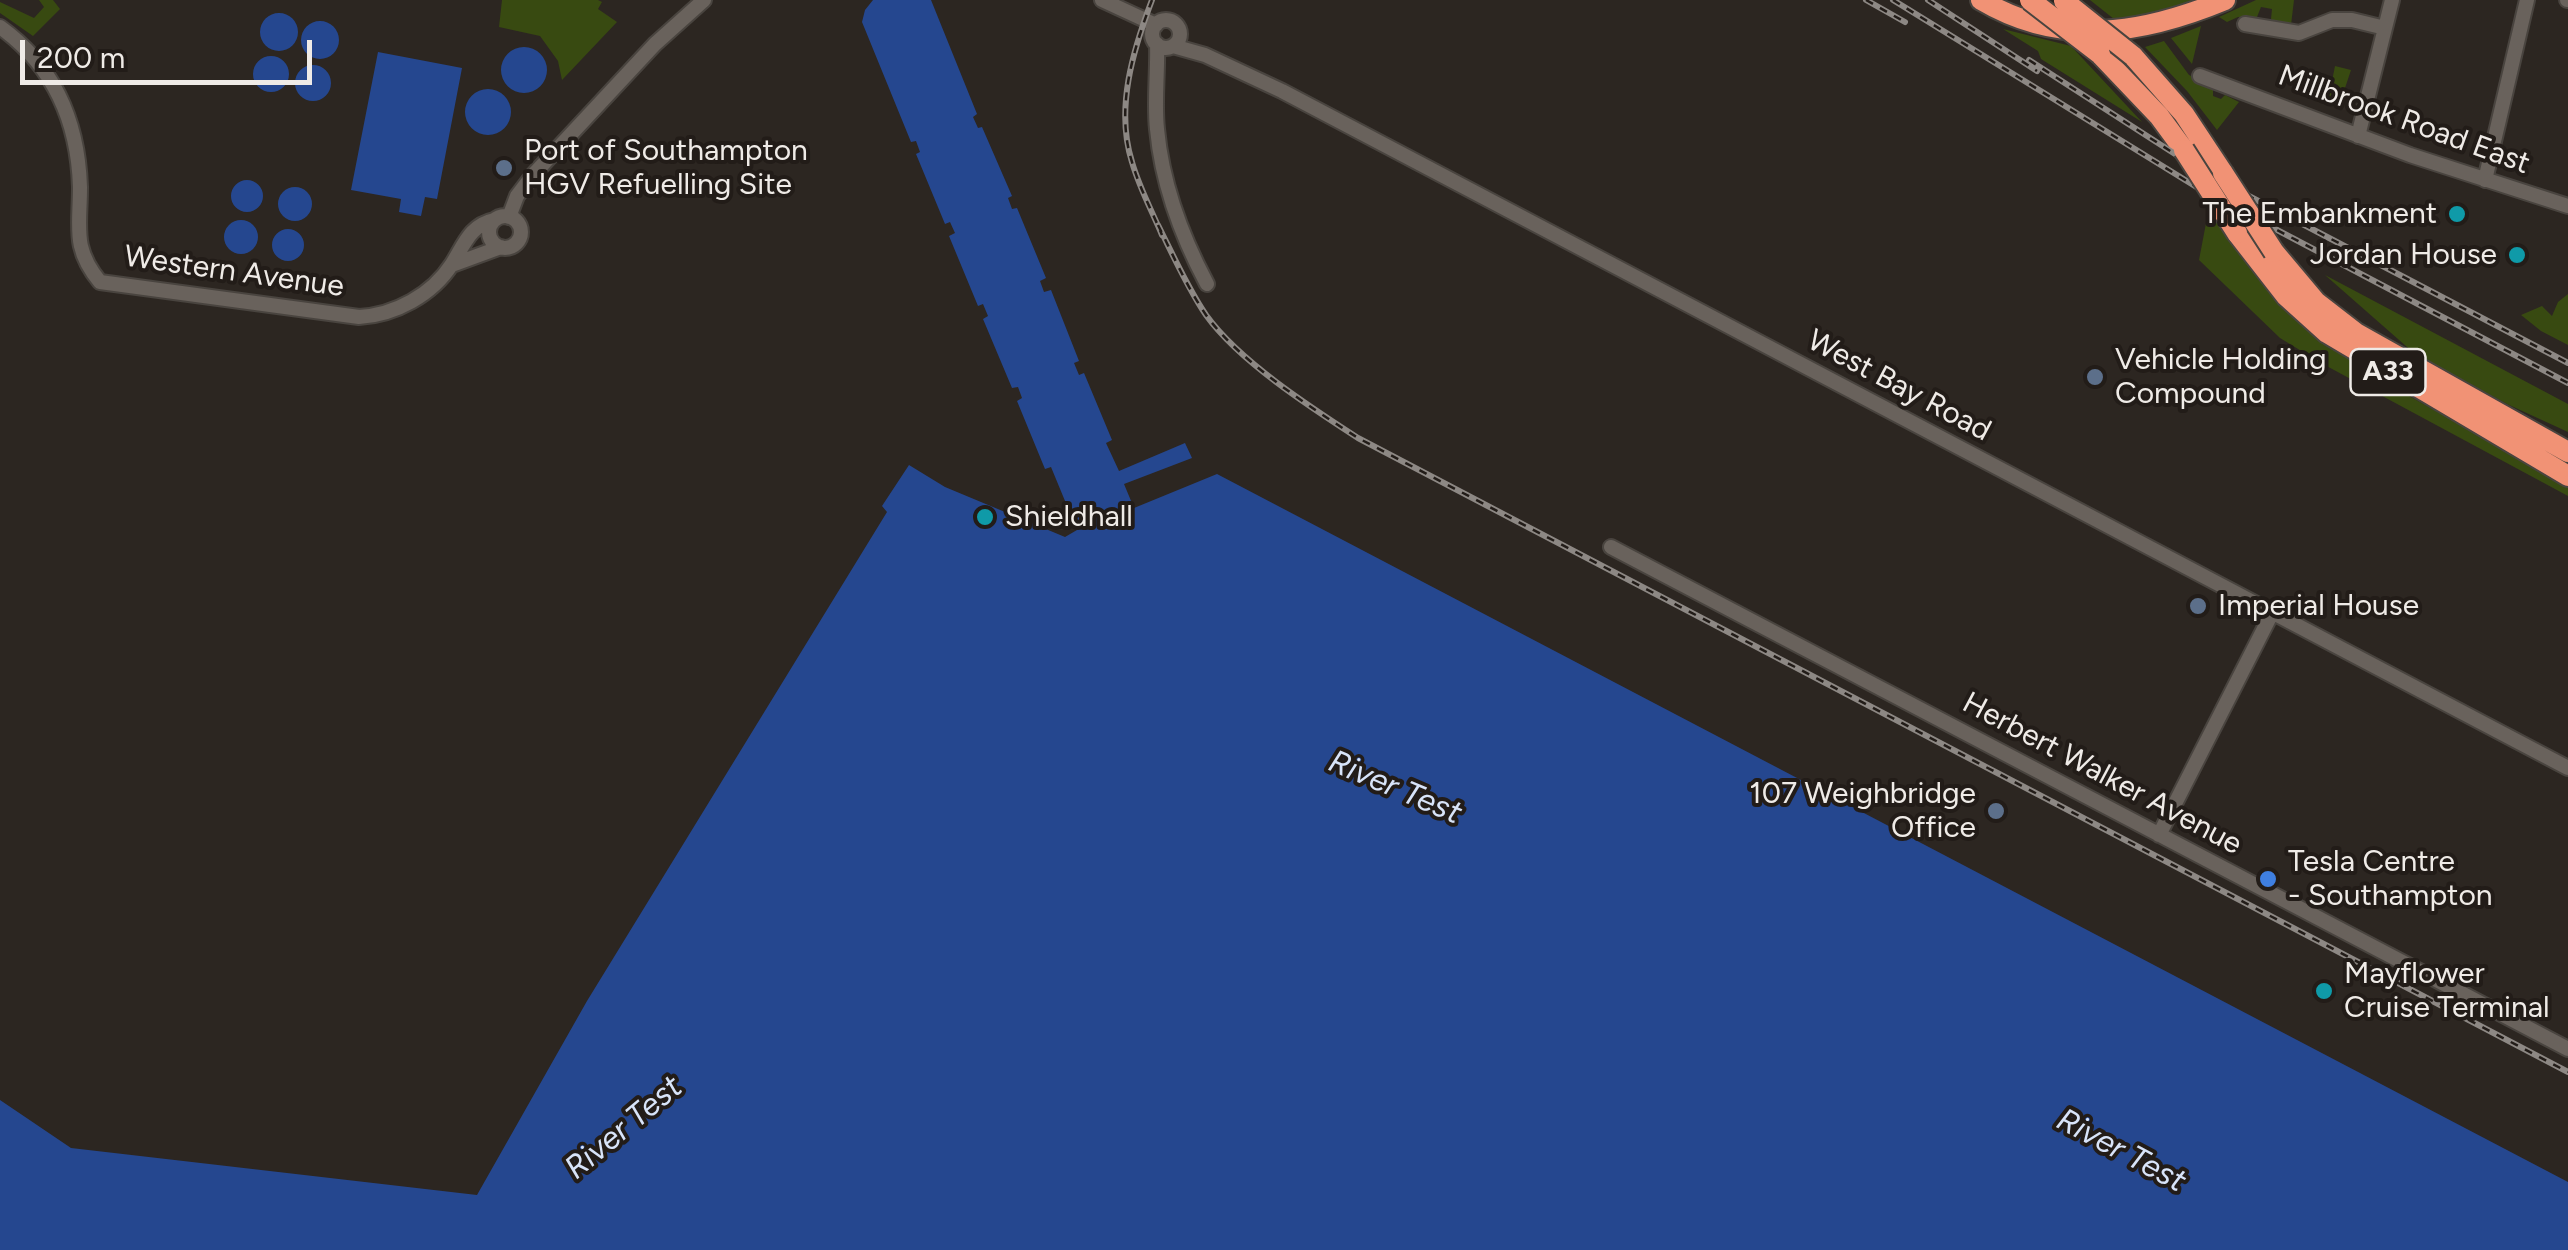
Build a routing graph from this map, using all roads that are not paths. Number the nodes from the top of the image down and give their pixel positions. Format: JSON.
{"nodes":[{"id":1,"x":704,"y":0,"type":"edge"},
{"id":2,"x":1102,"y":0,"type":"edge"},
{"id":3,"x":1981,"y":0,"type":"edge"},
{"id":4,"x":2030,"y":0,"type":"edge"},
{"id":5,"x":2064,"y":0,"type":"edge"},
{"id":6,"x":2224,"y":0,"type":"edge"},
{"id":7,"x":2392,"y":0,"type":"edge"},
{"id":8,"x":2527,"y":0,"type":"edge"},
{"id":9,"x":2245,"y":24,"type":"dead end"},
{"id":10,"x":1156,"y":25,"type":"junction"},
{"id":11,"x":0,"y":27,"type":"edge"},
{"id":12,"x":2385,"y":28,"type":"junction"},
{"id":13,"x":1170,"y":43,"type":"junction"},
{"id":14,"x":2200,"y":76,"type":"dead end"},
{"id":15,"x":2358,"y":136,"type":"junction"},
{"id":16,"x":2485,"y":180,"type":"junction"},
{"id":17,"x":2568,"y":206,"type":"edge"},
{"id":18,"x":502,"y":219,"type":"junction"},
{"id":19,"x":501,"y":247,"type":"junction"},
{"id":20,"x":452,"y":265,"type":"junction"},
{"id":21,"x":1207,"y":284,"type":"dead end"},
{"id":22,"x":2568,"y":452,"type":"edge"},
{"id":23,"x":2568,"y":476,"type":"edge"},
{"id":24,"x":1611,"y":547,"type":"dead end"},
{"id":25,"x":2272,"y":613,"type":"junction"},
{"id":26,"x":2568,"y":768,"type":"edge"},
{"id":27,"x":2159,"y":835,"type":"junction"},
{"id":28,"x":2568,"y":1048,"type":"edge"}],
"edges":[{"from":1,"to":18,"type":"street"},
{"from":2,"to":10,"type":"street"},
{"from":3,"to":6,"type":"highway"},
{"from":4,"to":23,"type":"highway","number":"A33","bridge":true},
{"from":5,"to":22,"type":"highway","number":"A33","bridge":true},
{"from":7,"to":12,"type":"street"},
{"from":8,"to":16,"type":"street"},
{"from":9,"to":12,"type":"street"},
{"from":10,"to":13,"type":"street"},
{"from":10,"to":13,"type":"street"},
{"from":11,"to":20,"type":"street","name":"Western Avenue"},
{"from":12,"to":15,"type":"street"},
{"from":13,"to":21,"type":"street"},
{"from":13,"to":25,"type":"street","name":"West Bay Road"},
{"from":14,"to":15,"type":"street","name":"Millbrook Road East"},
{"from":15,"to":16,"type":"street","name":"Millbrook Road East"},
{"from":16,"to":17,"type":"street","name":"Millbrook Road East"},
{"from":18,"to":19,"type":"street"},
{"from":18,"to":19,"type":"street"},
{"from":18,"to":20,"type":"street"},
{"from":19,"to":20,"type":"street"},
{"from":24,"to":27,"type":"street","name":"Herbert Walker Avenue"},
{"from":25,"to":26,"type":"street","name":"West Bay Road"},
{"from":25,"to":27,"type":"street"},
{"from":27,"to":28,"type":"street","name":"Herbert Walker Avenue"}]}
